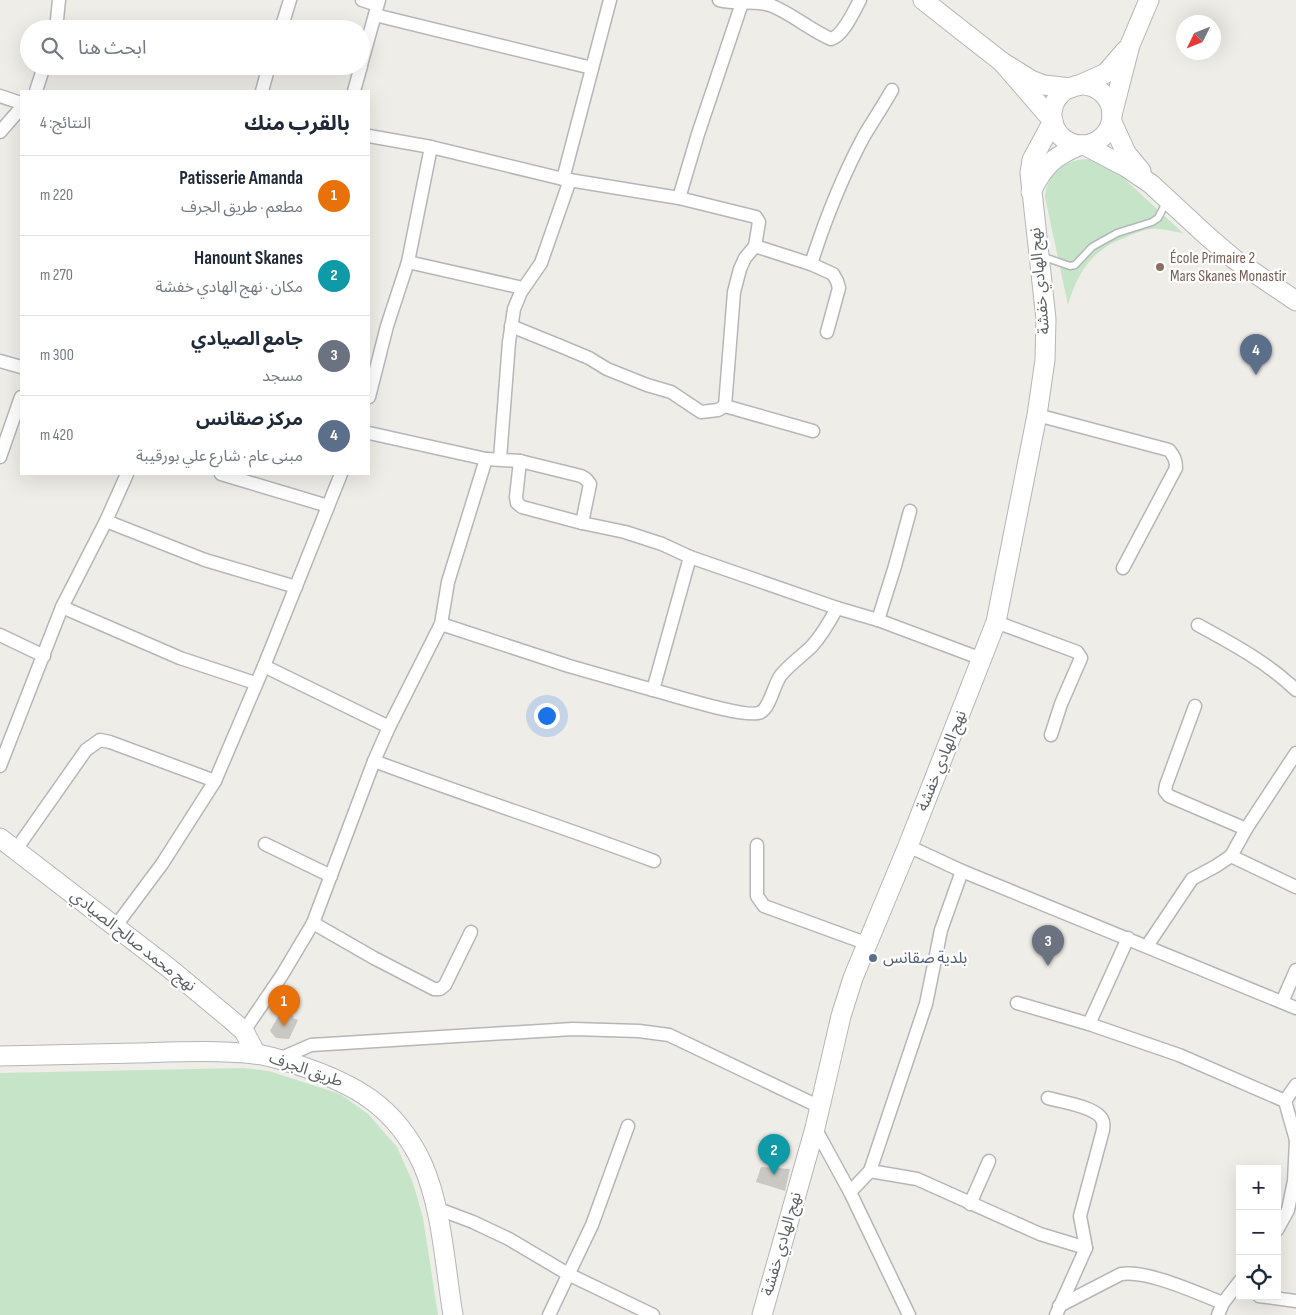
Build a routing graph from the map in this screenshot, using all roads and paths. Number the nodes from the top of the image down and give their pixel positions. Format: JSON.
{"nodes":[{"id":1,"x":59,"y":0,"type":"edge"},
{"id":2,"x":290,"y":0,"type":"edge"},
{"id":3,"x":362,"y":0,"type":"edge"},
{"id":4,"x":610,"y":0,"type":"edge"},
{"id":5,"x":720,"y":0,"type":"edge"},
{"id":6,"x":860,"y":0,"type":"edge"},
{"id":7,"x":1149,"y":0,"type":"edge"},
{"id":8,"x":933,"y":3,"type":"edge"},
{"id":9,"x":742,"y":4,"type":"junction"},
{"id":10,"x":377,"y":7,"type":"edge"},
{"id":11,"x":57,"y":20,"type":"edge"},
{"id":12,"x":284,"y":20,"type":"edge"},
{"id":13,"x":370,"y":33,"type":"edge"},
{"id":14,"x":1130,"y":45,"type":"junction"},
{"id":15,"x":1002,"y":62,"type":"junction"},
{"id":16,"x":592,"y":68,"type":"junction"},
{"id":17,"x":41,"y":75,"type":"edge"},
{"id":18,"x":266,"y":75,"type":"edge"},
{"id":19,"x":358,"y":75,"type":"edge"},
{"id":20,"x":1074,"y":87,"type":"junction"},
{"id":21,"x":36,"y":90,"type":"edge"},
{"id":22,"x":262,"y":90,"type":"edge"},
{"id":23,"x":354,"y":90,"type":"edge"},
{"id":24,"x":892,"y":90,"type":"dead end"},
{"id":25,"x":0,"y":96,"type":"edge"},
{"id":26,"x":20,"y":103,"type":"edge"},
{"id":27,"x":20,"y":109,"type":"edge"},
{"id":28,"x":1112,"y":119,"type":"junction"},
{"id":29,"x":1053,"y":121,"type":"junction"},
{"id":30,"x":0,"y":132,"type":"edge"},
{"id":31,"x":370,"y":136,"type":"edge"},
{"id":32,"x":1083,"y":145,"type":"junction"},
{"id":33,"x":431,"y":147,"type":"junction"},
{"id":34,"x":566,"y":179,"type":"junction"},
{"id":35,"x":1151,"y":184,"type":"junction"},
{"id":36,"x":1030,"y":193,"type":"junction"},
{"id":37,"x":679,"y":198,"type":"junction"},
{"id":38,"x":1168,"y":200,"type":"junction"},
{"id":39,"x":755,"y":246,"type":"junction"},
{"id":40,"x":1039,"y":255,"type":"junction"},
{"id":41,"x":408,"y":262,"type":"junction"},
{"id":42,"x":811,"y":264,"type":"junction"},
{"id":43,"x":524,"y":288,"type":"junction"},
{"id":44,"x":1296,"y":301,"type":"edge"},
{"id":45,"x":511,"y":326,"type":"junction"},
{"id":46,"x":827,"y":332,"type":"dead end"},
{"id":47,"x":0,"y":361,"type":"edge"},
{"id":48,"x":20,"y":367,"type":"edge"},
{"id":49,"x":370,"y":393,"type":"edge"},
{"id":50,"x":20,"y":400,"type":"edge"},
{"id":51,"x":725,"y":406,"type":"junction"},
{"id":52,"x":1036,"y":415,"type":"junction"},
{"id":53,"x":813,"y":431,"type":"dead end"},
{"id":54,"x":370,"y":433,"type":"edge"},
{"id":55,"x":0,"y":457,"type":"edge"},
{"id":56,"x":486,"y":459,"type":"junction"},
{"id":57,"x":500,"y":459,"type":"junction"},
{"id":58,"x":520,"y":461,"type":"junction"},
{"id":59,"x":126,"y":475,"type":"edge"},
{"id":60,"x":224,"y":475,"type":"edge"},
{"id":61,"x":341,"y":475,"type":"edge"},
{"id":62,"x":328,"y":506,"type":"junction"},
{"id":63,"x":910,"y":512,"type":"dead end"},
{"id":64,"x":106,"y":521,"type":"junction"},
{"id":65,"x":582,"y":523,"type":"junction"},
{"id":66,"x":690,"y":556,"type":"junction"},
{"id":67,"x":1123,"y":568,"type":"dead end"},
{"id":68,"x":296,"y":587,"type":"junction"},
{"id":69,"x":62,"y":607,"type":"junction"},
{"id":70,"x":837,"y":608,"type":"junction"},
{"id":71,"x":878,"y":620,"type":"junction"},
{"id":72,"x":996,"y":622,"type":"junction"},
{"id":73,"x":441,"y":624,"type":"junction"},
{"id":74,"x":1198,"y":626,"type":"dead end"},
{"id":75,"x":0,"y":635,"type":"edge"},
{"id":76,"x":44,"y":656,"type":"junction"},
{"id":77,"x":982,"y":659,"type":"junction"},
{"id":78,"x":264,"y":666,"type":"junction"},
{"id":79,"x":256,"y":683,"type":"junction"},
{"id":80,"x":653,"y":690,"type":"junction"},
{"id":81,"x":1296,"y":690,"type":"edge"},
{"id":82,"x":1196,"y":706,"type":"dead end"},
{"id":83,"x":389,"y":726,"type":"junction"},
{"id":84,"x":1051,"y":735,"type":"dead end"},
{"id":85,"x":1296,"y":753,"type":"edge"},
{"id":86,"x":374,"y":761,"type":"junction"},
{"id":87,"x":0,"y":766,"type":"edge"},
{"id":88,"x":215,"y":781,"type":"junction"},
{"id":89,"x":1246,"y":829,"type":"junction"},
{"id":90,"x":0,"y":838,"type":"edge"},
{"id":91,"x":265,"y":844,"type":"dead end"},
{"id":92,"x":756,"y":846,"type":"dead end"},
{"id":93,"x":908,"y":846,"type":"junction"},
{"id":94,"x":15,"y":851,"type":"junction"},
{"id":95,"x":1231,"y":856,"type":"junction"},
{"id":96,"x":654,"y":861,"type":"dead end"},
{"id":97,"x":962,"y":871,"type":"junction"},
{"id":98,"x":332,"y":876,"type":"junction"},
{"id":99,"x":1296,"y":887,"type":"edge"},
{"id":100,"x":313,"y":923,"type":"junction"},
{"id":101,"x":115,"y":927,"type":"junction"},
{"id":102,"x":471,"y":932,"type":"dead end"},
{"id":103,"x":1128,"y":938,"type":"junction"},
{"id":104,"x":868,"y":944,"type":"junction"},
{"id":105,"x":1147,"y":946,"type":"junction"},
{"id":106,"x":1296,"y":970,"type":"edge"},
{"id":107,"x":1282,"y":1002,"type":"junction"},
{"id":108,"x":1017,"y":1003,"type":"dead end"},
{"id":109,"x":1296,"y":1008,"type":"edge"},
{"id":110,"x":1089,"y":1024,"type":"junction"},
{"id":111,"x":244,"y":1031,"type":"junction"},
{"id":112,"x":256,"y":1054,"type":"junction"},
{"id":113,"x":0,"y":1056,"type":"edge"},
{"id":114,"x":279,"y":1059,"type":"junction"},
{"id":115,"x":1296,"y":1085,"type":"edge"},
{"id":116,"x":1048,"y":1098,"type":"dead end"},
{"id":117,"x":1285,"y":1101,"type":"junction"},
{"id":118,"x":820,"y":1107,"type":"junction"},
{"id":119,"x":628,"y":1126,"type":"dead end"},
{"id":120,"x":815,"y":1128,"type":"junction"},
{"id":121,"x":1296,"y":1140,"type":"edge"},
{"id":122,"x":989,"y":1161,"type":"dead end"},
{"id":123,"x":870,"y":1171,"type":"junction"},
{"id":124,"x":850,"y":1192,"type":"junction"},
{"id":125,"x":970,"y":1204,"type":"junction"},
{"id":126,"x":436,"y":1208,"type":"junction"},
{"id":127,"x":1281,"y":1223,"type":"edge"},
{"id":128,"x":1086,"y":1248,"type":"junction"},
{"id":129,"x":568,"y":1274,"type":"junction"},
{"id":130,"x":1235,"y":1293,"type":"edge"},
{"id":131,"x":1281,"y":1299,"type":"edge"},
{"id":132,"x":1296,"y":1301,"type":"edge"},
{"id":133,"x":1221,"y":1309,"type":"edge"},
{"id":134,"x":1058,"y":1311,"type":"edge"},
{"id":135,"x":453,"y":1315,"type":"edge"},
{"id":136,"x":549,"y":1315,"type":"edge"},
{"id":137,"x":653,"y":1315,"type":"edge"},
{"id":138,"x":762,"y":1315,"type":"edge"},
{"id":139,"x":909,"y":1315,"type":"edge"}],
"edges":[{"from":1,"to":11,"type":"street"},
{"from":2,"to":12,"type":"street"},
{"from":3,"to":10,"type":"street"},
{"from":4,"to":16,"type":"street"},
{"from":5,"to":9,"type":"street"},
{"from":6,"to":9,"type":"street"},
{"from":7,"to":14,"type":"main road"},
{"from":8,"to":15,"type":"main road"},
{"from":9,"to":37,"type":"street"},
{"from":10,"to":13,"type":"street"},
{"from":10,"to":16,"type":"street"},
{"from":14,"to":20,"type":"main road"},
{"from":14,"to":28,"type":"main road"},
{"from":15,"to":20,"type":"main road"},
{"from":15,"to":29,"type":"main road"},
{"from":16,"to":34,"type":"street"},
{"from":17,"to":21,"type":"street"},
{"from":18,"to":22,"type":"street"},
{"from":19,"to":23,"type":"street"},
{"from":20,"to":28,"type":"main road"},
{"from":20,"to":29,"type":"main road"},
{"from":24,"to":42,"type":"street"},
{"from":25,"to":26,"type":"street"},
{"from":27,"to":30,"type":"street"},
{"from":28,"to":32,"type":"main road"},
{"from":28,"to":35,"type":"main road"},
{"from":29,"to":32,"type":"main road"},
{"from":29,"to":36,"type":"main road","name":"نهج الهادي خفشة"},
{"from":31,"to":33,"type":"street"},
{"from":32,"to":35,"type":"main road"},
{"from":32,"to":36,"type":"main road"},
{"from":33,"to":34,"type":"street"},
{"from":33,"to":41,"type":"street"},
{"from":34,"to":37,"type":"street"},
{"from":34,"to":43,"type":"street"},
{"from":35,"to":38,"type":"main road"},
{"from":36,"to":40,"type":"main road","name":"نهج الهادي خفشة"},
{"from":37,"to":39,"type":"street"},
{"from":38,"to":40,"type":"lane"},
{"from":38,"to":44,"type":"main road"},
{"from":39,"to":42,"type":"street"},
{"from":39,"to":51,"type":"street"},
{"from":40,"to":52,"type":"main road","name":"نهج الهادي خفشة"},
{"from":41,"to":43,"type":"street"},
{"from":41,"to":49,"type":"street"},
{"from":42,"to":46,"type":"street"},
{"from":43,"to":45,"type":"street"},
{"from":45,"to":51,"type":"street"},
{"from":45,"to":57,"type":"street"},
{"from":47,"to":48,"type":"street"},
{"from":50,"to":55,"type":"street"},
{"from":51,"to":53,"type":"street"},
{"from":52,"to":67,"type":"street"},
{"from":52,"to":72,"type":"main road","name":"نهج الهادي خفشة"},
{"from":54,"to":56,"type":"street"},
{"from":56,"to":57,"type":"street"},
{"from":56,"to":73,"type":"street"},
{"from":57,"to":58,"type":"street"},
{"from":58,"to":65,"type":"street"},
{"from":58,"to":65,"type":"street"},
{"from":59,"to":64,"type":"street"},
{"from":60,"to":62,"type":"street"},
{"from":61,"to":62,"type":"street"},
{"from":62,"to":68,"type":"street"},
{"from":63,"to":71,"type":"street"},
{"from":64,"to":68,"type":"street"},
{"from":64,"to":69,"type":"street"},
{"from":65,"to":66,"type":"street"},
{"from":66,"to":70,"type":"street"},
{"from":66,"to":80,"type":"street"},
{"from":68,"to":78,"type":"street"},
{"from":69,"to":76,"type":"street"},
{"from":69,"to":79,"type":"street"},
{"from":70,"to":71,"type":"street"},
{"from":70,"to":80,"type":"street"},
{"from":71,"to":77,"type":"street"},
{"from":72,"to":77,"type":"main road","name":"نهج الهادي خفشة"},
{"from":72,"to":84,"type":"street"},
{"from":73,"to":80,"type":"street"},
{"from":73,"to":83,"type":"street"},
{"from":74,"to":81,"type":"street"},
{"from":75,"to":76,"type":"street"},
{"from":76,"to":87,"type":"street"},
{"from":77,"to":93,"type":"main road","name":"نهج الهادي خفشة"},
{"from":78,"to":79,"type":"street"},
{"from":78,"to":83,"type":"street"},
{"from":79,"to":88,"type":"street"},
{"from":82,"to":89,"type":"street"},
{"from":83,"to":86,"type":"street"},
{"from":85,"to":89,"type":"street"},
{"from":86,"to":96,"type":"street"},
{"from":86,"to":98,"type":"street"},
{"from":88,"to":94,"type":"street"},
{"from":88,"to":101,"type":"street"},
{"from":89,"to":95,"type":"street"},
{"from":90,"to":94,"type":"main road","name":"نهج محمد صالح الصيادي"},
{"from":91,"to":98,"type":"street"},
{"from":92,"to":104,"type":"street"},
{"from":93,"to":97,"type":"street"},
{"from":93,"to":104,"type":"main road","name":"نهج الهادي خفشة"},
{"from":94,"to":101,"type":"main road","name":"نهج محمد صالح الصيادي"},
{"from":95,"to":99,"type":"street"},
{"from":95,"to":105,"type":"street"},
{"from":97,"to":103,"type":"street"},
{"from":97,"to":123,"type":"street"},
{"from":98,"to":100,"type":"street"},
{"from":100,"to":102,"type":"street"},
{"from":100,"to":111,"type":"street"},
{"from":101,"to":111,"type":"main road","name":"نهج محمد صالح الصيادي"},
{"from":103,"to":105,"type":"street"},
{"from":103,"to":110,"type":"street"},
{"from":104,"to":118,"type":"main road","name":"نهج الهادي خفشة"},
{"from":105,"to":107,"type":"street"},
{"from":106,"to":107,"type":"street"},
{"from":107,"to":109,"type":"street"},
{"from":108,"to":110,"type":"street"},
{"from":110,"to":117,"type":"street"},
{"from":111,"to":112,"type":"main road","name":"نهج محمد صالح الصيادي"},
{"from":112,"to":113,"type":"main road","name":"طريق الجرف"},
{"from":112,"to":114,"type":"main road","name":"طريق الجرف"},
{"from":114,"to":118,"type":"street"},
{"from":114,"to":126,"type":"main road","name":"طريق الجرف"},
{"from":115,"to":117,"type":"street"},
{"from":116,"to":128,"type":"street"},
{"from":117,"to":121,"type":"street"},
{"from":118,"to":120,"type":"main road","name":"نهج الهادي خفشة"},
{"from":119,"to":129,"type":"street"},
{"from":120,"to":124,"type":"street"},
{"from":120,"to":138,"type":"main road","name":"نهج الهادي خفشة"},
{"from":121,"to":127,"type":"street"},
{"from":122,"to":125,"type":"street"},
{"from":123,"to":124,"type":"street"},
{"from":123,"to":125,"type":"street"},
{"from":124,"to":139,"type":"street"},
{"from":125,"to":128,"type":"street"},
{"from":126,"to":129,"type":"street"},
{"from":126,"to":135,"type":"main road","name":"طريق الجرف"},
{"from":128,"to":134,"type":"street"},
{"from":129,"to":136,"type":"street"},
{"from":129,"to":137,"type":"street"},
{"from":130,"to":133,"type":"street"},
{"from":131,"to":132,"type":"street"},
{"from":133,"to":134,"type":"street"}]}
